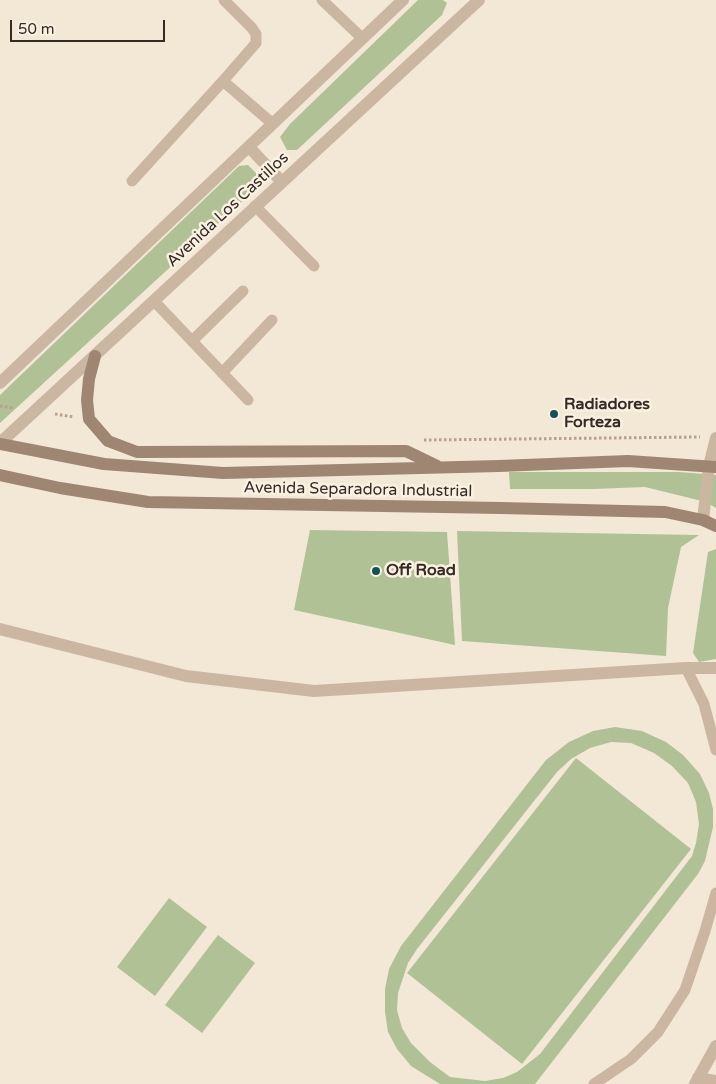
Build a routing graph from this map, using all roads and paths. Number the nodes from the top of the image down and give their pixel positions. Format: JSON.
{"nodes":[{"id":1,"x":224,"y":0,"type":"edge"},
{"id":2,"x":322,"y":0,"type":"edge"},
{"id":3,"x":403,"y":0,"type":"edge"},
{"id":4,"x":478,"y":0,"type":"edge"},
{"id":5,"x":464,"y":5,"type":"edge"},
{"id":6,"x":362,"y":38,"type":"junction"},
{"id":7,"x":223,"y":81,"type":"junction"},
{"id":8,"x":273,"y":124,"type":"junction"},
{"id":9,"x":249,"y":147,"type":"junction"},
{"id":10,"x":132,"y":181,"type":"dead end"},
{"id":11,"x":282,"y":182,"type":"junction"},
{"id":12,"x":255,"y":206,"type":"junction"},
{"id":13,"x":314,"y":266,"type":"dead end"},
{"id":14,"x":243,"y":292,"type":"dead end"},
{"id":15,"x":154,"y":301,"type":"junction"},
{"id":16,"x":272,"y":320,"type":"dead end"},
{"id":17,"x":192,"y":341,"type":"junction"},
{"id":18,"x":95,"y":356,"type":"junction"},
{"id":19,"x":222,"y":373,"type":"junction"},
{"id":20,"x":0,"y":383,"type":"edge"},
{"id":21,"x":248,"y":400,"type":"dead end"},
{"id":22,"x":716,"y":438,"type":"edge"},
{"id":23,"x":0,"y":443,"type":"edge"},
{"id":24,"x":439,"y":467,"type":"junction"},
{"id":25,"x":713,"y":467,"type":"edge"},
{"id":26,"x":0,"y":475,"type":"edge"},
{"id":27,"x":703,"y":520,"type":"junction"},
{"id":28,"x":716,"y":526,"type":"edge"},
{"id":29,"x":0,"y":629,"type":"edge"},
{"id":30,"x":686,"y":668,"type":"junction"},
{"id":31,"x":716,"y":668,"type":"edge"},
{"id":32,"x":716,"y":750,"type":"edge"},
{"id":33,"x":716,"y":892,"type":"edge"},
{"id":34,"x":716,"y":1046,"type":"edge"},
{"id":35,"x":696,"y":1081,"type":"edge"},
{"id":36,"x":716,"y":1081,"type":"edge"},
{"id":37,"x":594,"y":1084,"type":"edge"}],
"edges":[{"from":1,"to":7,"type":"lane"},
{"from":2,"to":6,"type":"lane"},
{"from":3,"to":6,"type":"street","name":"Avenida Los Castillos"},
{"from":4,"to":5,"type":"street","name":"Avenida Los Castillos"},
{"from":5,"to":11,"type":"street","name":"Avenida Los Castillos"},
{"from":6,"to":8,"type":"street","name":"Avenida Los Castillos"},
{"from":7,"to":8,"type":"lane"},
{"from":7,"to":10,"type":"lane"},
{"from":8,"to":9,"type":"street","name":"Avenida Los Castillos"},
{"from":9,"to":11,"type":"street"},
{"from":9,"to":20,"type":"street","name":"Avenida Los Castillos"},
{"from":11,"to":12,"type":"street","name":"Avenida Los Castillos"},
{"from":12,"to":13,"type":"lane"},
{"from":12,"to":15,"type":"street","name":"Avenida Los Castillos"},
{"from":14,"to":17,"type":"lane"},
{"from":15,"to":17,"type":"lane"},
{"from":15,"to":18,"type":"street","name":"Avenida Los Castillos"},
{"from":16,"to":19,"type":"lane"},
{"from":17,"to":19,"type":"lane"},
{"from":18,"to":23,"type":"street","name":"Avenida Los Castillos"},
{"from":18,"to":24,"type":"main road"},
{"from":19,"to":21,"type":"lane"},
{"from":22,"to":25,"type":"street"},
{"from":23,"to":24,"type":"main road","name":"Avenida Separadora Industrial"},
{"from":24,"to":25,"type":"main road","name":"Avenida Separadora Industrial"},
{"from":25,"to":27,"type":"street"},
{"from":26,"to":27,"type":"main road","name":"Avenida Separadora Industrial"},
{"from":27,"to":28,"type":"main road","name":"Avenida Separadora Industrial"},
{"from":29,"to":30,"type":"street"},
{"from":30,"to":31,"type":"street"},
{"from":30,"to":32,"type":"lane"},
{"from":33,"to":37,"type":"lane"},
{"from":34,"to":35,"type":"street"},
{"from":35,"to":36,"type":"street"}]}
